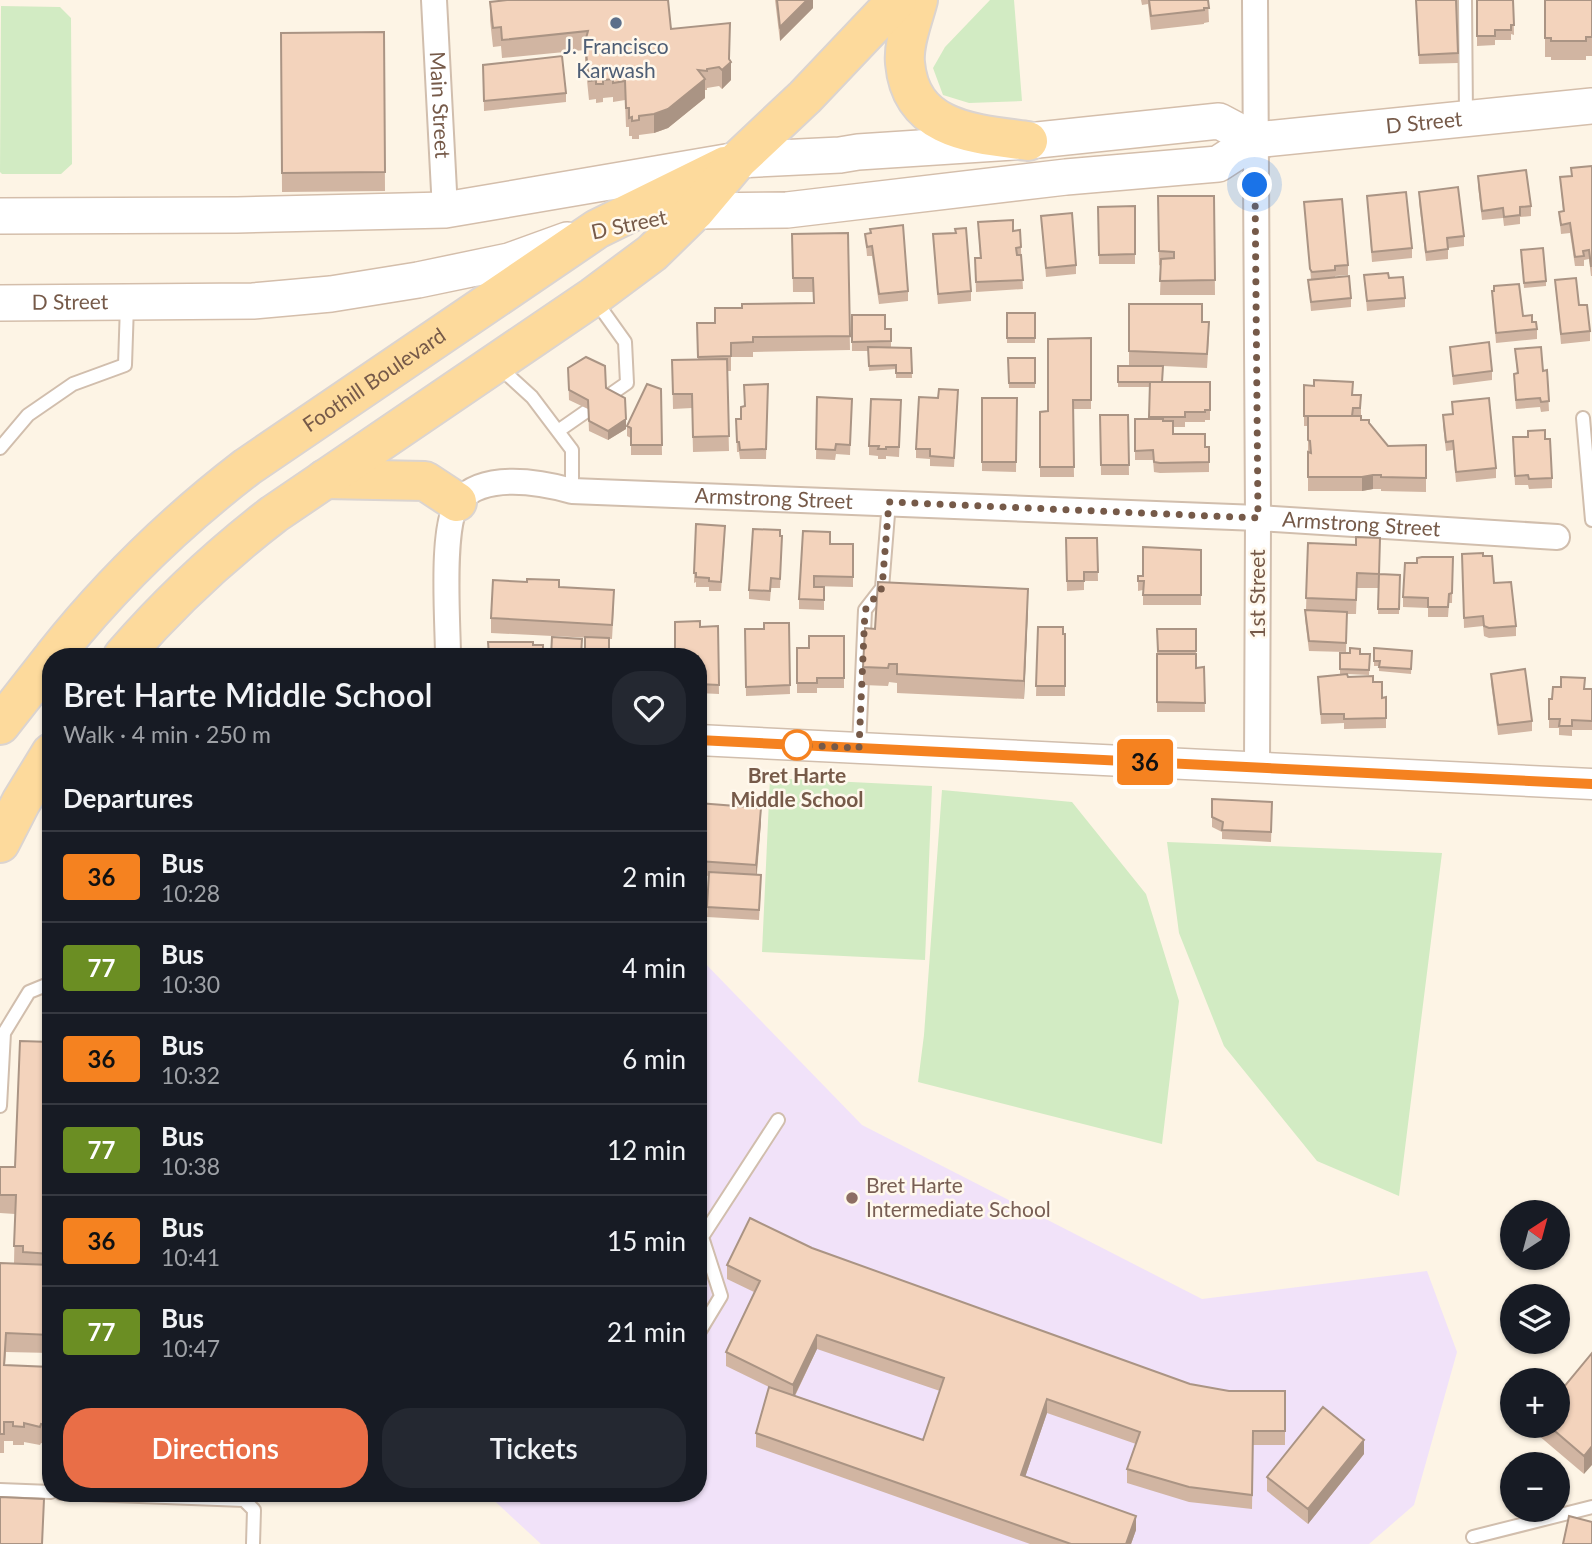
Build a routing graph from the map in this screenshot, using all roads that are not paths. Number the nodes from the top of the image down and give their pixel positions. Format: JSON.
{"nodes":[{"id":1,"x":434,"y":0,"type":"edge"},
{"id":2,"x":897,"y":0,"type":"edge"},
{"id":3,"x":918,"y":0,"type":"edge"},
{"id":4,"x":1255,"y":0,"type":"edge"},
{"id":5,"x":1465,"y":0,"type":"edge"},
{"id":6,"x":1592,"y":106,"type":"edge"},
{"id":7,"x":1466,"y":119,"type":"junction"},
{"id":8,"x":1255,"y":140,"type":"junction"},
{"id":9,"x":1028,"y":141,"type":"junction"},
{"id":10,"x":738,"y":160,"type":"junction"},
{"id":11,"x":444,"y":210,"type":"junction"},
{"id":12,"x":695,"y":211,"type":"junction"},
{"id":13,"x":0,"y":216,"type":"edge"},
{"id":14,"x":597,"y":229,"type":"junction"},
{"id":15,"x":593,"y":297,"type":"junction"},
{"id":16,"x":127,"y":302,"type":"junction"},
{"id":17,"x":0,"y":303,"type":"edge"},
{"id":18,"x":495,"y":363,"type":"junction"},
{"id":19,"x":1583,"y":418,"type":"dead end"},
{"id":20,"x":558,"y":431,"type":"junction"},
{"id":21,"x":0,"y":448,"type":"edge"},
{"id":22,"x":325,"y":479,"type":"junction"},
{"id":23,"x":572,"y":491,"type":"junction"},
{"id":24,"x":457,"y":502,"type":"junction"},
{"id":25,"x":889,"y":502,"type":"junction"},
{"id":26,"x":1258,"y":518,"type":"junction"},
{"id":27,"x":1592,"y":520,"type":"edge"},
{"id":28,"x":1557,"y":537,"type":"dead end"},
{"id":29,"x":60,"y":648,"type":"edge"},
{"id":30,"x":130,"y":648,"type":"edge"},
{"id":31,"x":448,"y":648,"type":"edge"},
{"id":32,"x":42,"y":671,"type":"edge"},
{"id":33,"x":0,"y":725,"type":"edge"},
{"id":34,"x":707,"y":740,"type":"edge"},
{"id":35,"x":859,"y":748,"type":"junction"},
{"id":36,"x":1257,"y":767,"type":"junction"},
{"id":37,"x":42,"y":768,"type":"edge"},
{"id":38,"x":1592,"y":784,"type":"edge"},
{"id":39,"x":0,"y":842,"type":"edge"},
{"id":40,"x":42,"y":987,"type":"edge"},
{"id":41,"x":0,"y":1106,"type":"edge"},
{"id":42,"x":778,"y":1120,"type":"dead end"},
{"id":43,"x":707,"y":1229,"type":"edge"},
{"id":44,"x":707,"y":1253,"type":"edge"},
{"id":45,"x":707,"y":1319,"type":"edge"},
{"id":46,"x":0,"y":1490,"type":"edge"},
{"id":47,"x":42,"y":1492,"type":"edge"},
{"id":48,"x":246,"y":1502,"type":"edge"},
{"id":49,"x":1592,"y":1507,"type":"edge"},
{"id":50,"x":1473,"y":1537,"type":"dead end"},
{"id":51,"x":253,"y":1544,"type":"edge"}],
"edges":[{"from":1,"to":11,"type":"street","name":"Main Street"},
{"from":2,"to":10,"type":"main road","name":"Foothill Boulevard"},
{"from":3,"to":9,"type":"main road"},
{"from":4,"to":8,"type":"street","name":"1st Street"},
{"from":5,"to":7,"type":"lane"},
{"from":6,"to":7,"type":"main road","name":"D Street"},
{"from":7,"to":8,"type":"main road","name":"D Street"},
{"from":8,"to":9,"type":"main road"},
{"from":8,"to":12,"type":"main road","name":"D Street"},
{"from":8,"to":26,"type":"street","name":"1st Street"},
{"from":9,"to":10,"type":"main road"},
{"from":10,"to":11,"type":"main road"},
{"from":10,"to":12,"type":"main road","name":"Foothill Boulevard"},
{"from":10,"to":14,"type":"main road","name":"Foothill Boulevard"},
{"from":11,"to":13,"type":"main road"},
{"from":12,"to":14,"type":"main road","name":"D Street"},
{"from":12,"to":15,"type":"main road","name":"Foothill Boulevard"},
{"from":14,"to":16,"type":"main road","name":"D Street"},
{"from":14,"to":29,"type":"main road","name":"Foothill Boulevard"},
{"from":15,"to":18,"type":"main road","name":"Foothill Boulevard"},
{"from":15,"to":20,"type":"lane"},
{"from":16,"to":17,"type":"main road","name":"D Street"},
{"from":16,"to":21,"type":"lane"},
{"from":18,"to":20,"type":"lane"},
{"from":18,"to":22,"type":"main road","name":"Foothill Boulevard"},
{"from":19,"to":27,"type":"lane"},
{"from":20,"to":23,"type":"lane"},
{"from":22,"to":24,"type":"main road"},
{"from":22,"to":30,"type":"main road","name":"Foothill Boulevard"},
{"from":23,"to":24,"type":"street","name":"Armstrong Street"},
{"from":23,"to":25,"type":"street","name":"Armstrong Street"},
{"from":24,"to":31,"type":"street"},
{"from":25,"to":26,"type":"street","name":"Armstrong Street"},
{"from":25,"to":35,"type":"lane"},
{"from":26,"to":28,"type":"street","name":"Armstrong Street"},
{"from":26,"to":36,"type":"street","name":"1st Street"},
{"from":32,"to":33,"type":"main road","name":"Foothill Boulevard"},
{"from":34,"to":35,"type":"street"},
{"from":35,"to":36,"type":"street"},
{"from":36,"to":38,"type":"street"},
{"from":37,"to":39,"type":"main road"},
{"from":40,"to":41,"type":"lane"},
{"from":42,"to":43,"type":"lane"},
{"from":44,"to":45,"type":"lane"},
{"from":46,"to":47,"type":"lane"},
{"from":48,"to":51,"type":"lane"},
{"from":49,"to":50,"type":"lane"}]}
